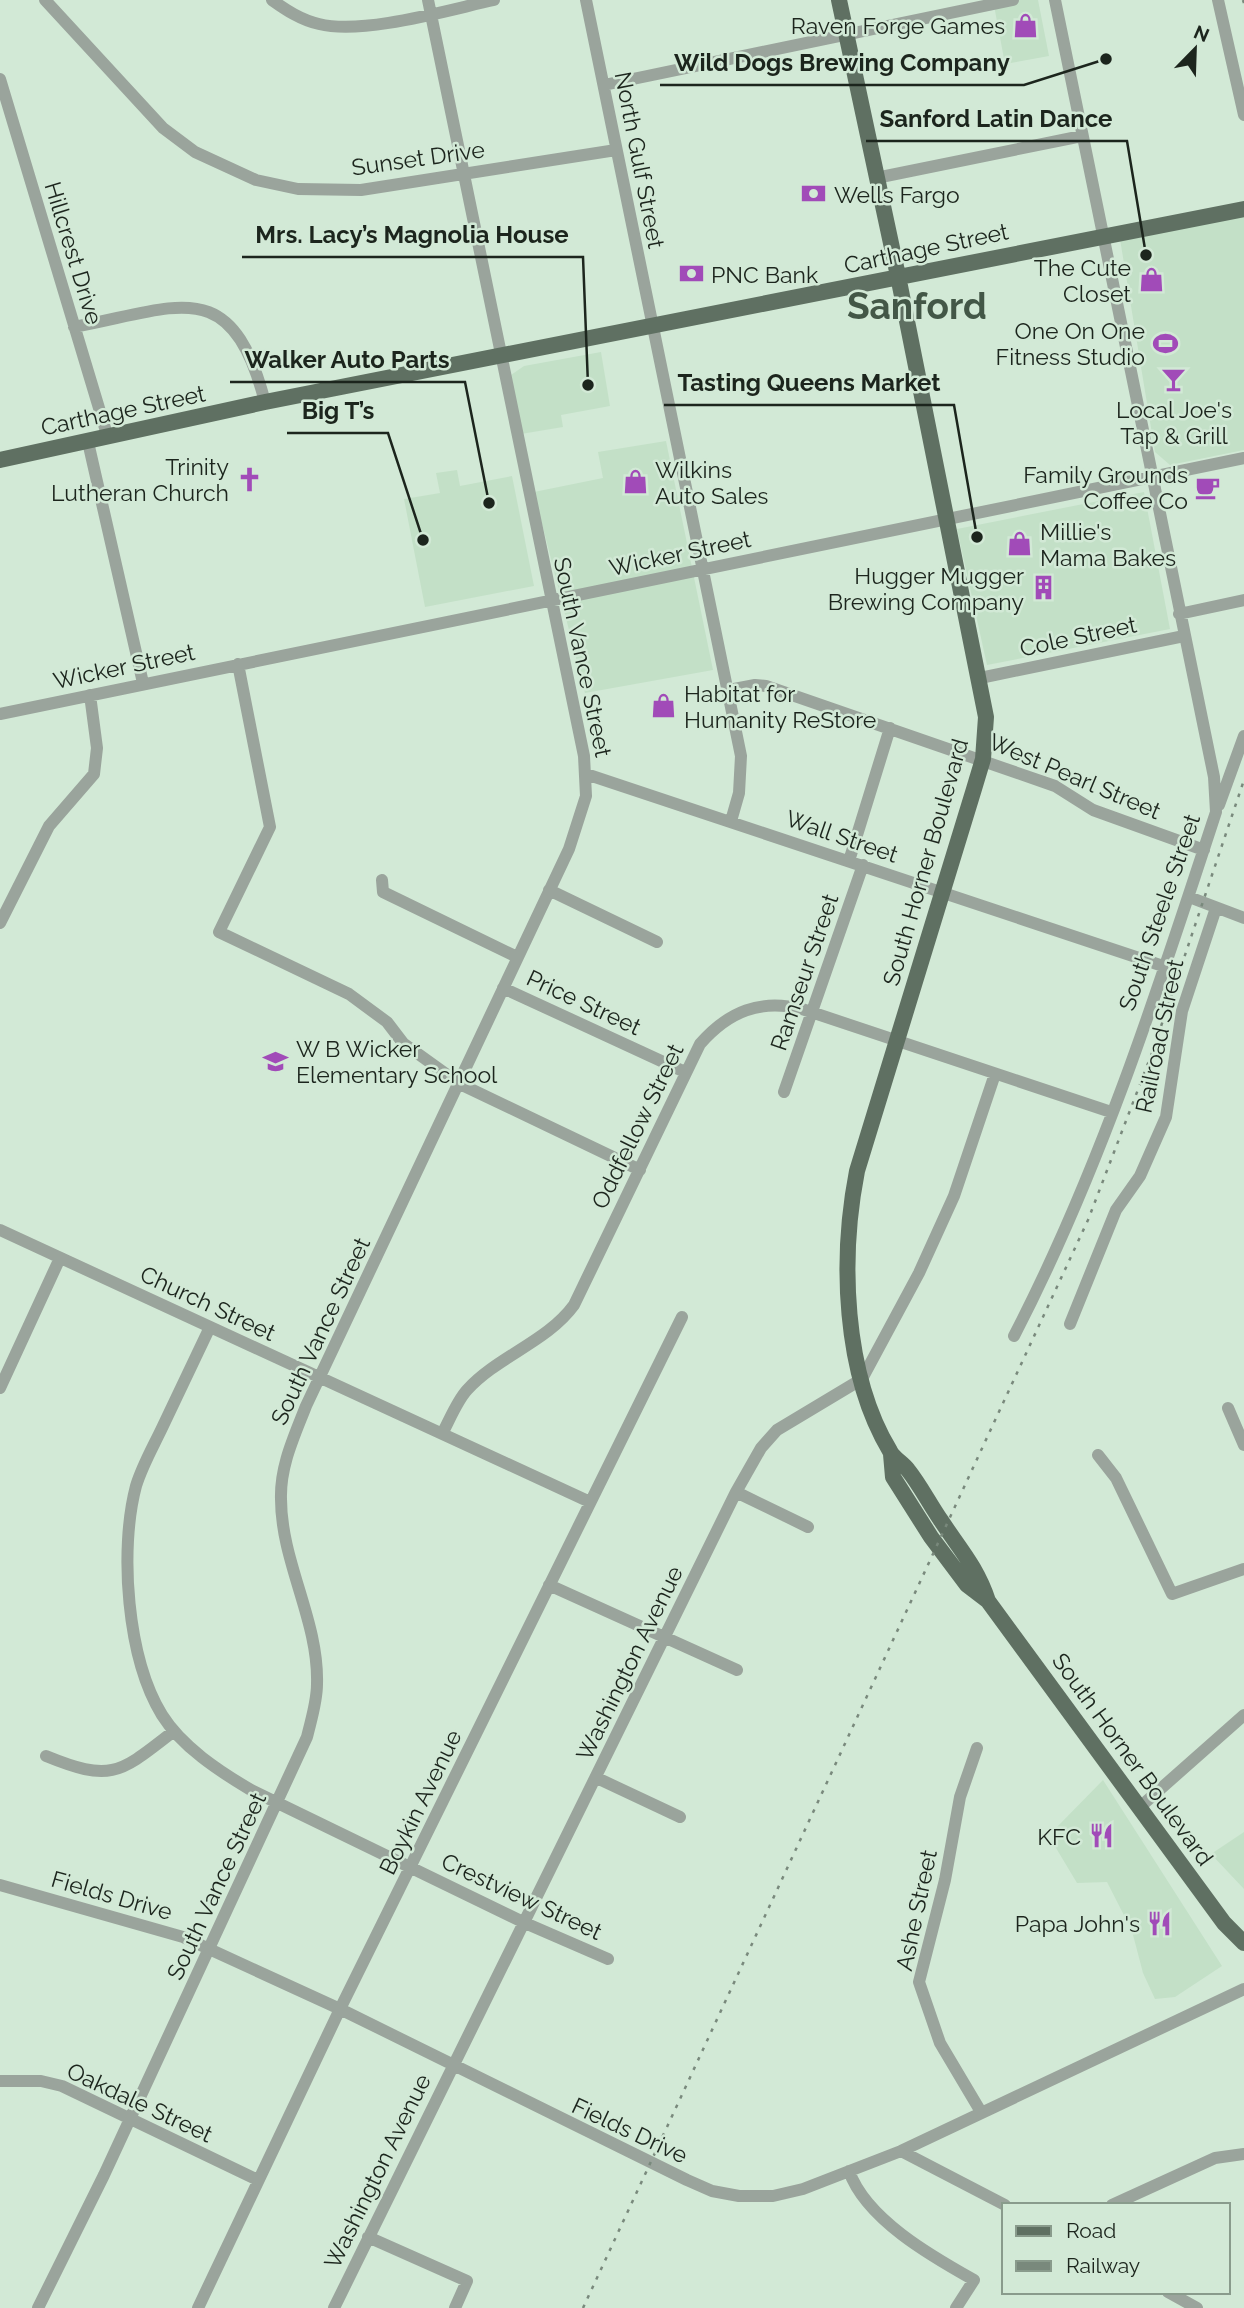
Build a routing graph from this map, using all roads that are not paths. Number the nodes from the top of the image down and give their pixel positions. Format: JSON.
{"nodes":[{"id":1,"x":45,"y":0,"type":"edge"},
{"id":2,"x":271,"y":0,"type":"edge"},
{"id":3,"x":494,"y":0,"type":"edge"},
{"id":4,"x":586,"y":0,"type":"edge"},
{"id":5,"x":839,"y":0,"type":"edge"},
{"id":6,"x":1013,"y":0,"type":"edge"},
{"id":7,"x":1055,"y":0,"type":"edge"},
{"id":8,"x":1218,"y":0,"type":"edge"},
{"id":9,"x":430,"y":7,"type":"edge"},
{"id":10,"x":845,"y":33,"type":"junction"},
{"id":11,"x":0,"y":79,"type":"edge"},
{"id":12,"x":604,"y":85,"type":"junction"},
{"id":13,"x":1244,"y":115,"type":"edge"},
{"id":14,"x":1082,"y":136,"type":"junction"},
{"id":15,"x":615,"y":150,"type":"junction"},
{"id":16,"x":463,"y":173,"type":"junction"},
{"id":17,"x":876,"y":178,"type":"junction"},
{"id":18,"x":1244,"y":209,"type":"edge"},
{"id":19,"x":1102,"y":236,"type":"junction"},
{"id":20,"x":898,"y":276,"type":"junction"},
{"id":21,"x":74,"y":327,"type":"junction"},
{"id":22,"x":652,"y":327,"type":"junction"},
{"id":23,"x":500,"y":358,"type":"junction"},
{"id":24,"x":265,"y":402,"type":"junction"},
{"id":25,"x":108,"y":438,"type":"junction"},
{"id":26,"x":88,"y":442,"type":"junction"},
{"id":27,"x":1244,"y":458,"type":"edge"},
{"id":28,"x":0,"y":460,"type":"edge"},
{"id":29,"x":1151,"y":477,"type":"junction"},
{"id":30,"x":948,"y":519,"type":"junction"},
{"id":31,"x":702,"y":570,"type":"junction"},
{"id":32,"x":1244,"y":600,"type":"edge"},
{"id":33,"x":550,"y":601,"type":"junction"},
{"id":34,"x":1178,"y":614,"type":"junction"},
{"id":35,"x":1184,"y":636,"type":"junction"},
{"id":36,"x":238,"y":664,"type":"junction"},
{"id":37,"x":980,"y":678,"type":"junction"},
{"id":38,"x":143,"y":683,"type":"junction"},
{"id":39,"x":730,"y":690,"type":"junction"},
{"id":40,"x":90,"y":695,"type":"junction"},
{"id":41,"x":0,"y":714,"type":"edge"},
{"id":42,"x":890,"y":729,"type":"junction"},
{"id":43,"x":1244,"y":736,"type":"edge"},
{"id":44,"x":983,"y":760,"type":"junction"},
{"id":45,"x":586,"y":774,"type":"junction"},
{"id":46,"x":1216,"y":812,"type":"junction"},
{"id":47,"x":731,"y":821,"type":"junction"},
{"id":48,"x":1204,"y":850,"type":"junction"},
{"id":49,"x":849,"y":861,"type":"junction"},
{"id":50,"x":863,"y":865,"type":"junction"},
{"id":51,"x":382,"y":880,"type":"dead end"},
{"id":52,"x":549,"y":890,"type":"junction"},
{"id":53,"x":942,"y":892,"type":"junction"},
{"id":54,"x":1189,"y":897,"type":"junction"},
{"id":55,"x":1216,"y":908,"type":"junction"},
{"id":56,"x":1244,"y":918,"type":"edge"},
{"id":57,"x":0,"y":923,"type":"edge"},
{"id":58,"x":657,"y":942,"type":"dead end"},
{"id":59,"x":517,"y":957,"type":"junction"},
{"id":60,"x":1163,"y":966,"type":"junction"},
{"id":61,"x":503,"y":988,"type":"junction"},
{"id":62,"x":812,"y":1012,"type":"junction"},
{"id":63,"x":897,"y":1038,"type":"junction"},
{"id":64,"x":685,"y":1072,"type":"junction"},
{"id":65,"x":995,"y":1074,"type":"junction"},
{"id":66,"x":460,"y":1084,"type":"junction"},
{"id":67,"x":784,"y":1092,"type":"dead end"},
{"id":68,"x":1111,"y":1112,"type":"junction"},
{"id":69,"x":640,"y":1170,"type":"junction"},
{"id":70,"x":0,"y":1230,"type":"edge"},
{"id":71,"x":60,"y":1258,"type":"junction"},
{"id":72,"x":682,"y":1317,"type":"dead end"},
{"id":73,"x":1070,"y":1324,"type":"dead end"},
{"id":74,"x":210,"y":1326,"type":"junction"},
{"id":75,"x":1014,"y":1336,"type":"dead end"},
{"id":76,"x":320,"y":1379,"type":"junction"},
{"id":77,"x":862,"y":1379,"type":"junction"},
{"id":78,"x":0,"y":1388,"type":"edge"},
{"id":79,"x":1228,"y":1408,"type":"dead end"},
{"id":80,"x":443,"y":1433,"type":"junction"},
{"id":81,"x":1244,"y":1445,"type":"edge"},
{"id":82,"x":1098,"y":1455,"type":"dead end"},
{"id":83,"x":736,"y":1492,"type":"junction"},
{"id":84,"x":590,"y":1502,"type":"junction"},
{"id":85,"x":808,"y":1527,"type":"dead end"},
{"id":86,"x":1244,"y":1569,"type":"edge"},
{"id":87,"x":549,"y":1585,"type":"junction"},
{"id":88,"x":664,"y":1637,"type":"junction"},
{"id":89,"x":737,"y":1670,"type":"dead end"},
{"id":90,"x":1244,"y":1715,"type":"edge"},
{"id":91,"x":174,"y":1731,"type":"junction"},
{"id":92,"x":977,"y":1748,"type":"dead end"},
{"id":93,"x":46,"y":1756,"type":"dead end"},
{"id":94,"x":597,"y":1778,"type":"junction"},
{"id":95,"x":280,"y":1801,"type":"junction"},
{"id":96,"x":1140,"y":1807,"type":"junction"},
{"id":97,"x":680,"y":1817,"type":"dead end"},
{"id":98,"x":412,"y":1867,"type":"junction"},
{"id":99,"x":0,"y":1885,"type":"edge"},
{"id":100,"x":524,"y":1923,"type":"junction"},
{"id":101,"x":1244,"y":1943,"type":"edge"},
{"id":102,"x":209,"y":1949,"type":"junction"},
{"id":103,"x":608,"y":1959,"type":"dead end"},
{"id":104,"x":1244,"y":1989,"type":"edge"},
{"id":105,"x":340,"y":2009,"type":"junction"},
{"id":106,"x":453,"y":2065,"type":"junction"},
{"id":107,"x":0,"y":2081,"type":"edge"},
{"id":108,"x":981,"y":2112,"type":"junction"},
{"id":109,"x":131,"y":2118,"type":"junction"},
{"id":110,"x":901,"y":2151,"type":"junction"},
{"id":111,"x":1244,"y":2154,"type":"edge"},
{"id":112,"x":849,"y":2171,"type":"junction"},
{"id":113,"x":258,"y":2180,"type":"junction"},
{"id":114,"x":1002,"y":2203,"type":"edge"},
{"id":115,"x":1116,"y":2203,"type":"edge"},
{"id":116,"x":368,"y":2237,"type":"junction"},
{"id":117,"x":1172,"y":2294,"type":"edge"},
{"id":118,"x":38,"y":2308,"type":"edge"},
{"id":119,"x":198,"y":2308,"type":"edge"},
{"id":120,"x":334,"y":2308,"type":"edge"},
{"id":121,"x":455,"y":2308,"type":"edge"},
{"id":122,"x":956,"y":2308,"type":"edge"},
{"id":123,"x":1197,"y":2308,"type":"edge"}],
"edges":[{"from":1,"to":16,"type":"street","name":"Sunset Drive"},
{"from":2,"to":9,"type":"street"},
{"from":3,"to":9,"type":"street"},
{"from":4,"to":12,"type":"street","name":"North Gulf Street"},
{"from":5,"to":10,"type":"main road","name":"South Horner Boulevard"},
{"from":6,"to":10,"type":"street"},
{"from":7,"to":14,"type":"street","name":"South Steele Street"},
{"from":8,"to":13,"type":"street"},
{"from":9,"to":16,"type":"street","name":"South Vance Street"},
{"from":10,"to":12,"type":"street"},
{"from":10,"to":17,"type":"main road","name":"South Horner Boulevard"},
{"from":11,"to":21,"type":"street","name":"Hillcrest Drive"},
{"from":12,"to":15,"type":"street","name":"North Gulf Street"},
{"from":14,"to":17,"type":"street"},
{"from":14,"to":19,"type":"street","name":"South Steele Street"},
{"from":15,"to":16,"type":"street","name":"Sunset Drive"},
{"from":15,"to":22,"type":"street","name":"North Gulf Street"},
{"from":16,"to":23,"type":"street","name":"South Vance Street"},
{"from":17,"to":20,"type":"main road","name":"South Horner Boulevard"},
{"from":18,"to":19,"type":"main road","name":"Carthage Street"},
{"from":19,"to":20,"type":"main road","name":"Carthage Street"},
{"from":19,"to":29,"type":"street","name":"South Steele Street"},
{"from":20,"to":22,"type":"main road","name":"Carthage Street"},
{"from":20,"to":30,"type":"main road","name":"South Horner Boulevard"},
{"from":21,"to":24,"type":"street"},
{"from":21,"to":25,"type":"street","name":"Hillcrest Drive"},
{"from":22,"to":23,"type":"main road","name":"Carthage Street"},
{"from":22,"to":31,"type":"street","name":"North Gulf Street"},
{"from":23,"to":24,"type":"main road","name":"Carthage Street"},
{"from":23,"to":33,"type":"street","name":"South Vance Street"},
{"from":24,"to":25,"type":"main road","name":"Carthage Street"},
{"from":25,"to":26,"type":"main road","name":"Carthage Street"},
{"from":26,"to":28,"type":"main road","name":"Carthage Street"},
{"from":26,"to":38,"type":"street"},
{"from":27,"to":29,"type":"street","name":"Wicker Street"},
{"from":29,"to":30,"type":"street","name":"Wicker Street"},
{"from":29,"to":34,"type":"street","name":"South Steele Street"},
{"from":30,"to":31,"type":"street","name":"Wicker Street"},
{"from":30,"to":37,"type":"main road","name":"South Horner Boulevard"},
{"from":31,"to":33,"type":"street","name":"Wicker Street"},
{"from":31,"to":39,"type":"street","name":"North Gulf Street"},
{"from":32,"to":34,"type":"street"},
{"from":33,"to":36,"type":"street","name":"Wicker Street"},
{"from":33,"to":45,"type":"street","name":"South Vance Street"},
{"from":34,"to":35,"type":"street","name":"South Steele Street"},
{"from":35,"to":37,"type":"street","name":"Cole Street"},
{"from":35,"to":46,"type":"street","name":"South Steele Street"},
{"from":36,"to":38,"type":"street","name":"Wicker Street"},
{"from":36,"to":66,"type":"street"},
{"from":37,"to":44,"type":"main road","name":"South Horner Boulevard"},
{"from":38,"to":40,"type":"street","name":"Wicker Street"},
{"from":39,"to":42,"type":"street","name":"West Pearl Street"},
{"from":39,"to":47,"type":"street","name":"North Gulf Street"},
{"from":40,"to":41,"type":"street","name":"Wicker Street"},
{"from":40,"to":57,"type":"street"},
{"from":42,"to":44,"type":"street","name":"West Pearl Street"},
{"from":42,"to":49,"type":"street"},
{"from":43,"to":46,"type":"street"},
{"from":44,"to":48,"type":"street","name":"West Pearl Street"},
{"from":44,"to":53,"type":"main road","name":"South Horner Boulevard"},
{"from":45,"to":47,"type":"street","name":"Wall Street"},
{"from":45,"to":52,"type":"street","name":"South Vance Street"},
{"from":46,"to":48,"type":"street","name":"South Steele Street"},
{"from":47,"to":49,"type":"street","name":"Wall Street"},
{"from":48,"to":54,"type":"street","name":"South Steele Street"},
{"from":49,"to":50,"type":"street","name":"Wall Street"},
{"from":50,"to":53,"type":"street","name":"Wall Street"},
{"from":50,"to":62,"type":"street","name":"Ramseur Street"},
{"from":51,"to":59,"type":"street","name":"Price Street"},
{"from":52,"to":58,"type":"street"},
{"from":52,"to":59,"type":"street","name":"South Vance Street"},
{"from":53,"to":60,"type":"street","name":"Wall Street"},
{"from":53,"to":63,"type":"main road","name":"South Horner Boulevard"},
{"from":54,"to":55,"type":"street"},
{"from":54,"to":60,"type":"street","name":"South Steele Street"},
{"from":55,"to":56,"type":"street"},
{"from":55,"to":73,"type":"street","name":"Railroad Street"},
{"from":59,"to":61,"type":"street","name":"South Vance Street"},
{"from":60,"to":68,"type":"street","name":"South Steele Street"},
{"from":61,"to":64,"type":"street","name":"Price Street"},
{"from":61,"to":66,"type":"street","name":"South Vance Street"},
{"from":62,"to":63,"type":"street","name":"Oddfellow Street"},
{"from":62,"to":64,"type":"street","name":"Oddfellow Street"},
{"from":62,"to":67,"type":"street","name":"Ramseur Street"},
{"from":63,"to":65,"type":"street","name":"Oddfellow Street"},
{"from":63,"to":77,"type":"main road","name":"South Horner Boulevard"},
{"from":64,"to":69,"type":"street","name":"Oddfellow Street"},
{"from":65,"to":68,"type":"street","name":"Oddfellow Street"},
{"from":65,"to":77,"type":"street"},
{"from":66,"to":69,"type":"street"},
{"from":66,"to":76,"type":"street","name":"South Vance Street"},
{"from":68,"to":75,"type":"street","name":"South Steele Street"},
{"from":69,"to":80,"type":"street","name":"Oddfellow Street"},
{"from":70,"to":71,"type":"street","name":"Church Street"},
{"from":71,"to":74,"type":"street","name":"Church Street"},
{"from":71,"to":78,"type":"street"},
{"from":72,"to":84,"type":"street","name":"Boykin Avenue"},
{"from":74,"to":76,"type":"street","name":"Church Street"},
{"from":74,"to":91,"type":"street","name":"Crestview Street"},
{"from":76,"to":80,"type":"street","name":"Church Street"},
{"from":76,"to":95,"type":"street","name":"South Vance Street"},
{"from":77,"to":83,"type":"street","name":"Washington Avenue"},
{"from":77,"to":96,"type":"main road","name":"South Horner Boulevard"},
{"from":79,"to":81,"type":"street"},
{"from":80,"to":84,"type":"street","name":"Church Street"},
{"from":82,"to":86,"type":"street"},
{"from":83,"to":85,"type":"street"},
{"from":83,"to":88,"type":"street","name":"Washington Avenue"},
{"from":84,"to":87,"type":"street","name":"Boykin Avenue"},
{"from":87,"to":88,"type":"street"},
{"from":87,"to":98,"type":"street","name":"Boykin Avenue"},
{"from":88,"to":89,"type":"street"},
{"from":88,"to":94,"type":"street","name":"Washington Avenue"},
{"from":90,"to":96,"type":"street"},
{"from":91,"to":93,"type":"street"},
{"from":91,"to":95,"type":"street","name":"Crestview Street"},
{"from":92,"to":108,"type":"street","name":"Ashe Street"},
{"from":94,"to":97,"type":"street"},
{"from":94,"to":100,"type":"street","name":"Washington Avenue"},
{"from":95,"to":98,"type":"street","name":"Crestview Street"},
{"from":95,"to":102,"type":"street","name":"South Vance Street"},
{"from":96,"to":101,"type":"main road","name":"South Horner Boulevard"},
{"from":98,"to":100,"type":"street","name":"Crestview Street"},
{"from":98,"to":105,"type":"street","name":"Boykin Avenue"},
{"from":99,"to":102,"type":"street","name":"Fields Drive"},
{"from":100,"to":103,"type":"street","name":"Crestview Street"},
{"from":100,"to":106,"type":"street","name":"Washington Avenue"},
{"from":102,"to":105,"type":"street","name":"Fields Drive"},
{"from":102,"to":109,"type":"street","name":"South Vance Street"},
{"from":104,"to":108,"type":"street","name":"Fields Drive"},
{"from":105,"to":106,"type":"street","name":"Fields Drive"},
{"from":105,"to":113,"type":"street","name":"Boykin Avenue"},
{"from":106,"to":112,"type":"street","name":"Fields Drive"},
{"from":106,"to":116,"type":"street","name":"Washington Avenue"},
{"from":107,"to":109,"type":"street","name":"Oakdale Street"},
{"from":108,"to":110,"type":"street","name":"Fields Drive"},
{"from":109,"to":113,"type":"street","name":"Oakdale Street"},
{"from":109,"to":118,"type":"street","name":"South Vance Street"},
{"from":110,"to":112,"type":"street","name":"Fields Drive"},
{"from":110,"to":114,"type":"street"},
{"from":111,"to":115,"type":"street"},
{"from":112,"to":122,"type":"street"},
{"from":113,"to":119,"type":"street","name":"Boykin Avenue"},
{"from":116,"to":120,"type":"street","name":"Washington Avenue"},
{"from":116,"to":121,"type":"street"},
{"from":117,"to":123,"type":"street"}]}
